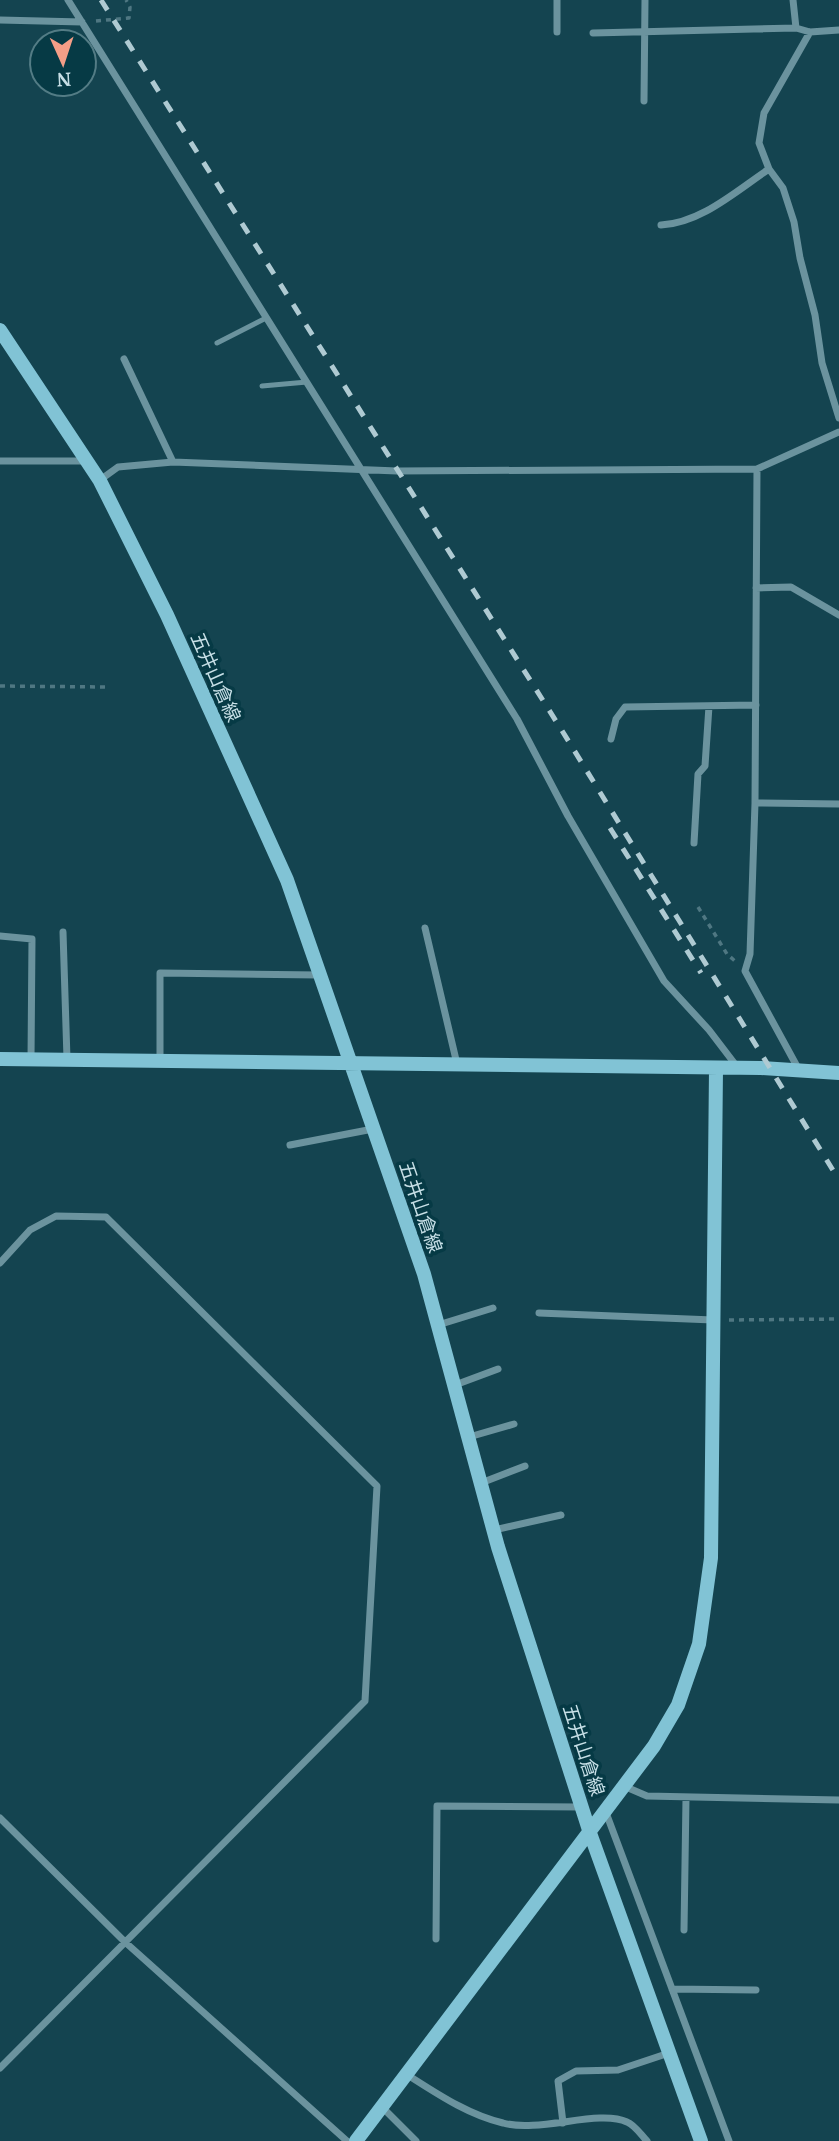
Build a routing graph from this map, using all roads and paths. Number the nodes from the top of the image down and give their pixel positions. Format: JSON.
{"nodes":[{"id":1,"x":68,"y":0,"type":"edge"},
{"id":2,"x":126,"y":0,"type":"edge"},
{"id":3,"x":557,"y":0,"type":"edge"},
{"id":4,"x":645,"y":0,"type":"edge"},
{"id":5,"x":793,"y":0,"type":"edge"},
{"id":6,"x":0,"y":20,"type":"edge"},
{"id":7,"x":82,"y":22,"type":"junction"},
{"id":8,"x":796,"y":28,"type":"junction"},
{"id":9,"x":839,"y":30,"type":"edge"},
{"id":10,"x":557,"y":32,"type":"dead end"},
{"id":11,"x":647,"y":32,"type":"junction"},
{"id":12,"x":810,"y":32,"type":"junction"},
{"id":13,"x":593,"y":33,"type":"dead end"},
{"id":14,"x":644,"y":102,"type":"dead end"},
{"id":15,"x":769,"y":169,"type":"junction"},
{"id":16,"x":660,"y":225,"type":"dead end"},
{"id":17,"x":266,"y":318,"type":"junction"},
{"id":18,"x":0,"y":330,"type":"edge"},
{"id":19,"x":216,"y":344,"type":"dead end"},
{"id":20,"x":124,"y":359,"type":"dead end"},
{"id":21,"x":307,"y":382,"type":"junction"},
{"id":22,"x":262,"y":386,"type":"dead end"},
{"id":23,"x":839,"y":418,"type":"edge"},
{"id":24,"x":839,"y":432,"type":"edge"},
{"id":25,"x":0,"y":461,"type":"edge"},
{"id":26,"x":88,"y":461,"type":"junction"},
{"id":27,"x":173,"y":462,"type":"junction"},
{"id":28,"x":757,"y":469,"type":"junction"},
{"id":29,"x":363,"y":471,"type":"junction"},
{"id":30,"x":100,"y":481,"type":"junction"},
{"id":31,"x":756,"y":587,"type":"junction"},
{"id":32,"x":839,"y":615,"type":"edge"},
{"id":33,"x":0,"y":686,"type":"edge"},
{"id":34,"x":106,"y":687,"type":"dead end"},
{"id":35,"x":756,"y":705,"type":"junction"},
{"id":36,"x":709,"y":706,"type":"junction"},
{"id":37,"x":611,"y":739,"type":"dead end"},
{"id":38,"x":755,"y":803,"type":"junction"},
{"id":39,"x":839,"y":804,"type":"edge"},
{"id":40,"x":694,"y":843,"type":"dead end"},
{"id":41,"x":698,"y":907,"type":"dead end"},
{"id":42,"x":425,"y":928,"type":"dead end"},
{"id":43,"x":63,"y":932,"type":"dead end"},
{"id":44,"x":0,"y":936,"type":"edge"},
{"id":45,"x":745,"y":971,"type":"junction"},
{"id":46,"x":319,"y":975,"type":"junction"},
{"id":47,"x":0,"y":1059,"type":"edge"},
{"id":48,"x":31,"y":1059,"type":"junction"},
{"id":49,"x":67,"y":1059,"type":"junction"},
{"id":50,"x":160,"y":1062,"type":"junction"},
{"id":51,"x":349,"y":1062,"type":"junction"},
{"id":52,"x":457,"y":1064,"type":"junction"},
{"id":53,"x":739,"y":1068,"type":"junction"},
{"id":54,"x":716,"y":1069,"type":"junction"},
{"id":55,"x":799,"y":1070,"type":"junction"},
{"id":56,"x":839,"y":1073,"type":"edge"},
{"id":57,"x":373,"y":1129,"type":"junction"},
{"id":58,"x":290,"y":1145,"type":"dead end"},
{"id":59,"x":0,"y":1263,"type":"edge"},
{"id":60,"x":493,"y":1308,"type":"dead end"},
{"id":61,"x":539,"y":1314,"type":"dead end"},
{"id":62,"x":839,"y":1319,"type":"edge"},
{"id":63,"x":714,"y":1320,"type":"junction"},
{"id":64,"x":438,"y":1325,"type":"junction"},
{"id":65,"x":498,"y":1369,"type":"dead end"},
{"id":66,"x":454,"y":1385,"type":"junction"},
{"id":67,"x":514,"y":1424,"type":"dead end"},
{"id":68,"x":468,"y":1437,"type":"junction"},
{"id":69,"x":525,"y":1466,"type":"dead end"},
{"id":70,"x":481,"y":1483,"type":"junction"},
{"id":71,"x":561,"y":1515,"type":"dead end"},
{"id":72,"x":494,"y":1530,"type":"junction"},
{"id":73,"x":625,"y":1787,"type":"junction"},
{"id":74,"x":686,"y":1798,"type":"junction"},
{"id":75,"x":839,"y":1800,"type":"edge"},
{"id":76,"x":582,"y":1807,"type":"junction"},
{"id":77,"x":605,"y":1810,"type":"junction"},
{"id":78,"x":0,"y":1818,"type":"edge"},
{"id":79,"x":590,"y":1833,"type":"junction"},
{"id":80,"x":684,"y":1930,"type":"dead end"},
{"id":81,"x":436,"y":1940,"type":"dead end"},
{"id":82,"x":125,"y":1942,"type":"junction"},
{"id":83,"x":672,"y":1989,"type":"junction"},
{"id":84,"x":756,"y":1990,"type":"dead end"},
{"id":85,"x":669,"y":2053,"type":"junction"},
{"id":86,"x":0,"y":2068,"type":"edge"},
{"id":87,"x":405,"y":2073,"type":"junction"},
{"id":88,"x":380,"y":2106,"type":"junction"},
{"id":89,"x":563,"y":2123,"type":"junction"},
{"id":90,"x":347,"y":2141,"type":"edge"},
{"id":91,"x":356,"y":2141,"type":"edge"},
{"id":92,"x":416,"y":2141,"type":"edge"},
{"id":93,"x":646,"y":2141,"type":"edge"},
{"id":94,"x":701,"y":2141,"type":"edge"},
{"id":95,"x":729,"y":2141,"type":"edge"}],
"edges":[{"from":1,"to":7,"type":"street"},
{"from":2,"to":7,"type":"path"},
{"from":3,"to":10,"type":"street"},
{"from":4,"to":11,"type":"street"},
{"from":5,"to":8,"type":"street"},
{"from":6,"to":7,"type":"street"},
{"from":7,"to":17,"type":"street"},
{"from":8,"to":11,"type":"street"},
{"from":8,"to":12,"type":"street"},
{"from":9,"to":12,"type":"street"},
{"from":11,"to":13,"type":"street"},
{"from":11,"to":14,"type":"street"},
{"from":12,"to":15,"type":"street"},
{"from":15,"to":16,"type":"street"},
{"from":15,"to":23,"type":"street"},
{"from":17,"to":19,"type":"lane"},
{"from":17,"to":21,"type":"street"},
{"from":18,"to":26,"type":"street","name":"五井山倉線"},
{"from":20,"to":27,"type":"street"},
{"from":21,"to":22,"type":"lane"},
{"from":21,"to":29,"type":"street"},
{"from":24,"to":28,"type":"street"},
{"from":25,"to":26,"type":"street"},
{"from":26,"to":30,"type":"street","name":"五井山倉線"},
{"from":27,"to":29,"type":"street"},
{"from":27,"to":30,"type":"street"},
{"from":28,"to":29,"type":"street"},
{"from":28,"to":31,"type":"street"},
{"from":29,"to":53,"type":"street"},
{"from":30,"to":46,"type":"street","name":"五井山倉線"},
{"from":31,"to":32,"type":"street"},
{"from":31,"to":35,"type":"street"},
{"from":33,"to":34,"type":"path"},
{"from":35,"to":36,"type":"street"},
{"from":35,"to":38,"type":"street"},
{"from":36,"to":37,"type":"street"},
{"from":36,"to":40,"type":"street"},
{"from":38,"to":39,"type":"street"},
{"from":38,"to":45,"type":"street"},
{"from":41,"to":45,"type":"path"},
{"from":42,"to":52,"type":"street"},
{"from":43,"to":49,"type":"street"},
{"from":44,"to":48,"type":"street"},
{"from":45,"to":55,"type":"street"},
{"from":46,"to":50,"type":"street"},
{"from":46,"to":51,"type":"street","name":"五井山倉線"},
{"from":47,"to":48,"type":"street"},
{"from":48,"to":49,"type":"street"},
{"from":49,"to":50,"type":"street"},
{"from":50,"to":51,"type":"street"},
{"from":51,"to":52,"type":"street"},
{"from":51,"to":57,"type":"street","name":"五井山倉線"},
{"from":52,"to":54,"type":"street"},
{"from":53,"to":54,"type":"street"},
{"from":53,"to":55,"type":"street"},
{"from":54,"to":63,"type":"street"},
{"from":55,"to":56,"type":"street"},
{"from":57,"to":58,"type":"street"},
{"from":57,"to":64,"type":"street","name":"五井山倉線"},
{"from":59,"to":82,"type":"street"},
{"from":60,"to":64,"type":"street"},
{"from":61,"to":63,"type":"street"},
{"from":62,"to":63,"type":"path"},
{"from":63,"to":73,"type":"street"},
{"from":64,"to":66,"type":"street","name":"五井山倉線"},
{"from":65,"to":66,"type":"street"},
{"from":66,"to":68,"type":"street","name":"五井山倉線"},
{"from":67,"to":68,"type":"street"},
{"from":68,"to":70,"type":"street","name":"五井山倉線"},
{"from":69,"to":70,"type":"street"},
{"from":70,"to":72,"type":"street","name":"五井山倉線"},
{"from":71,"to":72,"type":"street"},
{"from":72,"to":76,"type":"street","name":"五井山倉線"},
{"from":73,"to":74,"type":"street"},
{"from":73,"to":77,"type":"street"},
{"from":74,"to":75,"type":"street"},
{"from":74,"to":80,"type":"street"},
{"from":76,"to":79,"type":"street","name":"五井山倉線"},
{"from":76,"to":81,"type":"street"},
{"from":77,"to":79,"type":"street"},
{"from":77,"to":83,"type":"street"},
{"from":78,"to":82,"type":"street"},
{"from":79,"to":85,"type":"street","name":"五井山倉線"},
{"from":79,"to":87,"type":"street"},
{"from":82,"to":86,"type":"street"},
{"from":82,"to":90,"type":"street"},
{"from":83,"to":84,"type":"street"},
{"from":83,"to":95,"type":"street"},
{"from":85,"to":89,"type":"street"},
{"from":85,"to":94,"type":"street","name":"五井山倉線"},
{"from":87,"to":88,"type":"street"},
{"from":87,"to":89,"type":"street"},
{"from":88,"to":91,"type":"street"},
{"from":88,"to":92,"type":"street"},
{"from":89,"to":93,"type":"street"}]}
